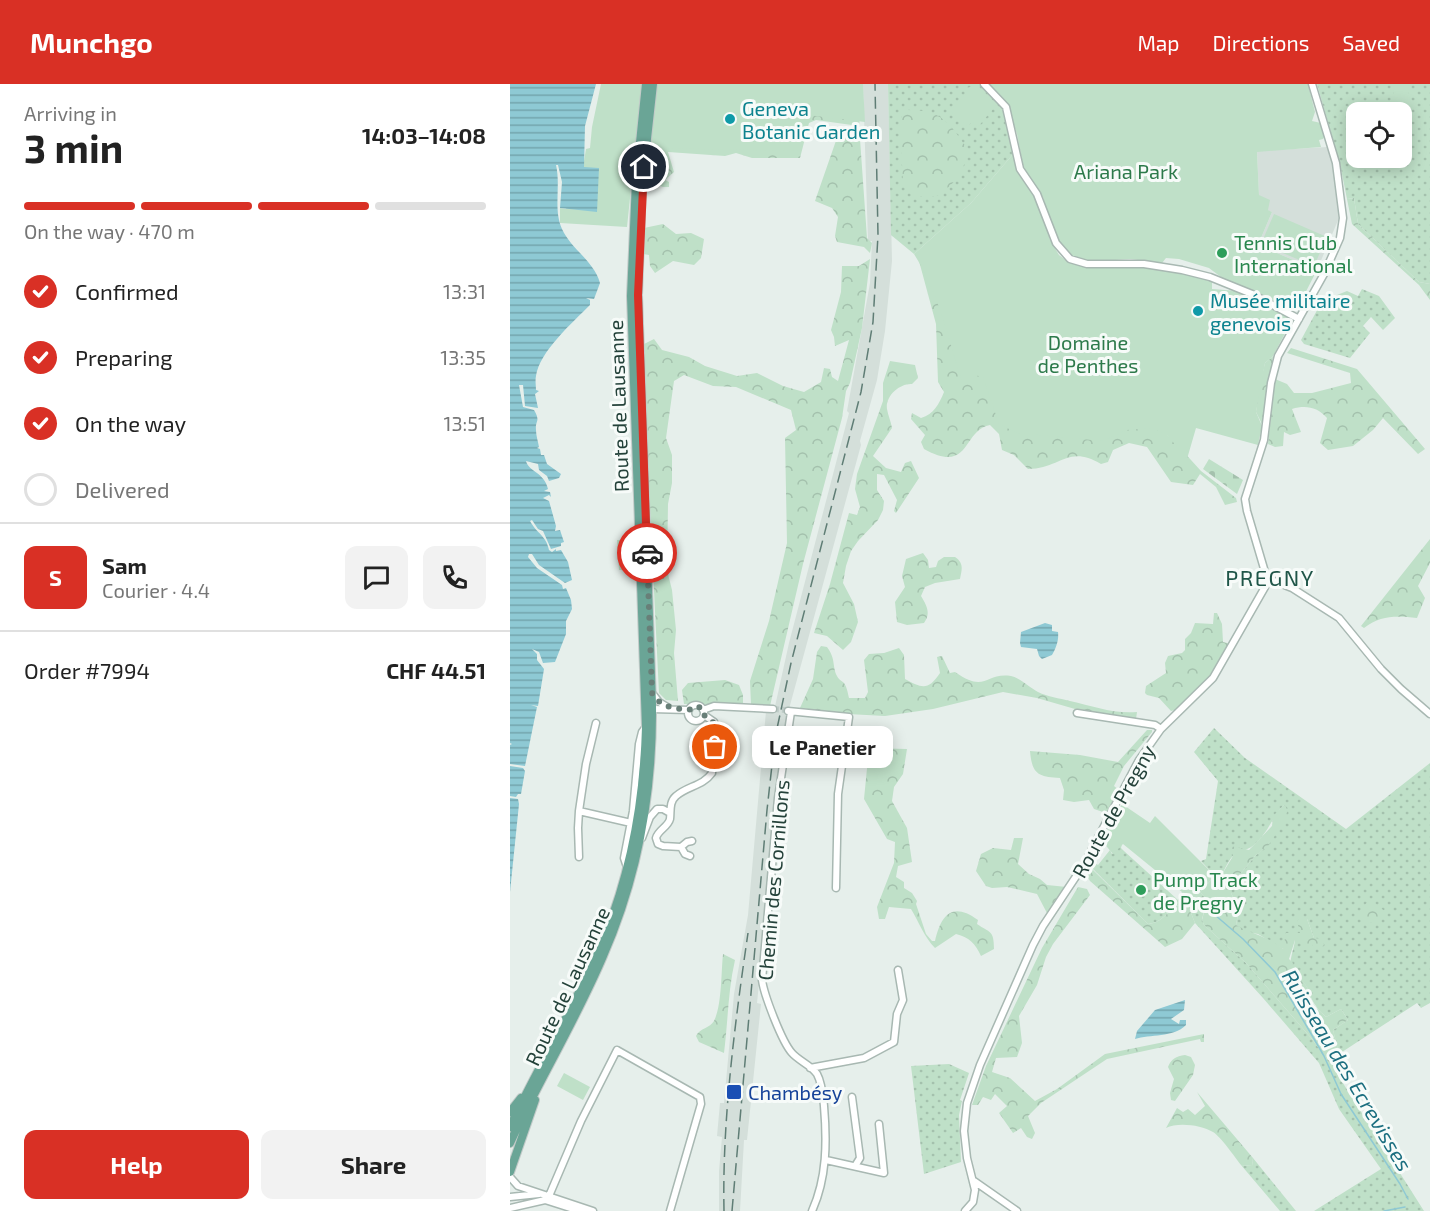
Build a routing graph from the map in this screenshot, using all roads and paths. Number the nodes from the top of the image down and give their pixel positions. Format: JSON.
{"nodes":[{"id":1,"x":645,"y":84,"type":"edge"},
{"id":2,"x":652,"y":84,"type":"edge"},
{"id":3,"x":984,"y":84,"type":"edge"},
{"id":4,"x":1312,"y":84,"type":"edge"},
{"id":5,"x":1299,"y":320,"type":"junction"},
{"id":6,"x":1266,"y":578,"type":"junction"},
{"id":7,"x":652,"y":693,"type":"junction"},
{"id":8,"x":669,"y":708,"type":"junction"},
{"id":9,"x":649,"y":709,"type":"junction"},
{"id":10,"x":773,"y":709,"type":"tunnel mouth"},
{"id":11,"x":689,"y":710,"type":"junction"},
{"id":12,"x":704,"y":712,"type":"junction"},
{"id":13,"x":1077,"y":713,"type":"dead end"},
{"id":14,"x":1430,"y":714,"type":"edge"},
{"id":15,"x":596,"y":723,"type":"dead end"},
{"id":16,"x":646,"y":727,"type":"junction"},
{"id":17,"x":1161,"y":729,"type":"junction"},
{"id":18,"x":579,"y":811,"type":"junction"},
{"id":19,"x":670,"y":813,"type":"junction"},
{"id":20,"x":631,"y":823,"type":"junction"},
{"id":21,"x":692,"y":841,"type":"dead end"},
{"id":22,"x":639,"y":847,"type":"junction"},
{"id":23,"x":681,"y":848,"type":"junction"},
{"id":24,"x":690,"y":856,"type":"dead end"},
{"id":25,"x":579,"y":857,"type":"dead end"},
{"id":26,"x":627,"y":867,"type":"junction"},
{"id":27,"x":836,"y":888,"type":"dead end"},
{"id":28,"x":898,"y":970,"type":"dead end"},
{"id":29,"x":810,"y":1068,"type":"junction"},
{"id":30,"x":534,"y":1087,"type":"junction"},
{"id":31,"x":852,"y":1097,"type":"dead end"},
{"id":32,"x":510,"y":1112,"type":"edge"},
{"id":33,"x":879,"y":1124,"type":"dead end"},
{"id":34,"x":510,"y":1128,"type":"edge"},
{"id":35,"x":510,"y":1143,"type":"edge"},
{"id":36,"x":826,"y":1160,"type":"junction"},
{"id":37,"x":855,"y":1166,"type":"junction"},
{"id":38,"x":510,"y":1172,"type":"edge"},
{"id":39,"x":510,"y":1177,"type":"edge"},
{"id":40,"x":974,"y":1181,"type":"junction"},
{"id":41,"x":547,"y":1195,"type":"junction"},
{"id":42,"x":510,"y":1197,"type":"edge"},
{"id":43,"x":510,"y":1208,"type":"edge"},
{"id":44,"x":815,"y":1209,"type":"edge"},
{"id":45,"x":580,"y":1211,"type":"edge"},
{"id":46,"x":593,"y":1211,"type":"edge"},
{"id":47,"x":670,"y":1211,"type":"edge"},
{"id":48,"x":965,"y":1211,"type":"edge"},
{"id":49,"x":1017,"y":1211,"type":"edge"}],
"edges":[{"from":1,"to":9,"type":"main road","name":"Route de Lausanne"},
{"from":2,"to":7,"type":"main road","name":"Route de Lausanne"},
{"from":3,"to":5,"type":"street"},
{"from":4,"to":5,"type":"street"},
{"from":5,"to":6,"type":"street"},
{"from":6,"to":14,"type":"street"},
{"from":6,"to":17,"type":"street","name":"Route de Pregny"},
{"from":7,"to":8,"type":"street"},
{"from":7,"to":9,"type":"main road","name":"Route de Lausanne"},
{"from":8,"to":9,"type":"street"},
{"from":8,"to":11,"type":"street"},
{"from":9,"to":16,"type":"main road","name":"Route de Lausanne"},
{"from":9,"to":22,"type":"main road","name":"Route de Lausanne"},
{"from":10,"to":12,"type":"street"},
{"from":11,"to":12,"type":"street"},
{"from":11,"to":12,"type":"street"},
{"from":12,"to":19,"type":"street"},
{"from":13,"to":17,"type":"street"},
{"from":15,"to":18,"type":"street"},
{"from":16,"to":20,"type":"street","name":"Route de Lausanne"},
{"from":16,"to":26,"type":"main road","name":"Route de Lausanne"},
{"from":17,"to":40,"type":"street","name":"Route de Pregny"},
{"from":18,"to":20,"type":"street"},
{"from":18,"to":25,"type":"street"},
{"from":19,"to":22,"type":"street"},
{"from":19,"to":23,"type":"street"},
{"from":20,"to":26,"type":"street","name":"Route de Lausanne"},
{"from":21,"to":23,"type":"street"},
{"from":22,"to":30,"type":"main road","name":"Route de Lausanne"},
{"from":23,"to":24,"type":"street"},
{"from":26,"to":30,"type":"main road","name":"Route de Lausanne"},
{"from":27,"to":29,"type":"street","name":"Chemin des Cornillons"},
{"from":28,"to":29,"type":"street"},
{"from":29,"to":36,"type":"street","name":"Chemin des Cornillons"},
{"from":30,"to":32,"type":"main road"},
{"from":30,"to":34,"type":"main road","name":"Route de Lausanne"},
{"from":30,"to":35,"type":"main road","name":"Route de Lausanne"},
{"from":30,"to":38,"type":"main road"},
{"from":31,"to":37,"type":"street"},
{"from":33,"to":37,"type":"street"},
{"from":36,"to":37,"type":"street"},
{"from":36,"to":44,"type":"street","name":"Chemin des Cornillons"},
{"from":39,"to":41,"type":"street"},
{"from":40,"to":48,"type":"street"},
{"from":40,"to":49,"type":"street"},
{"from":41,"to":42,"type":"street"},
{"from":41,"to":46,"type":"street"},
{"from":41,"to":47,"type":"street"},
{"from":43,"to":45,"type":"street"}]}
